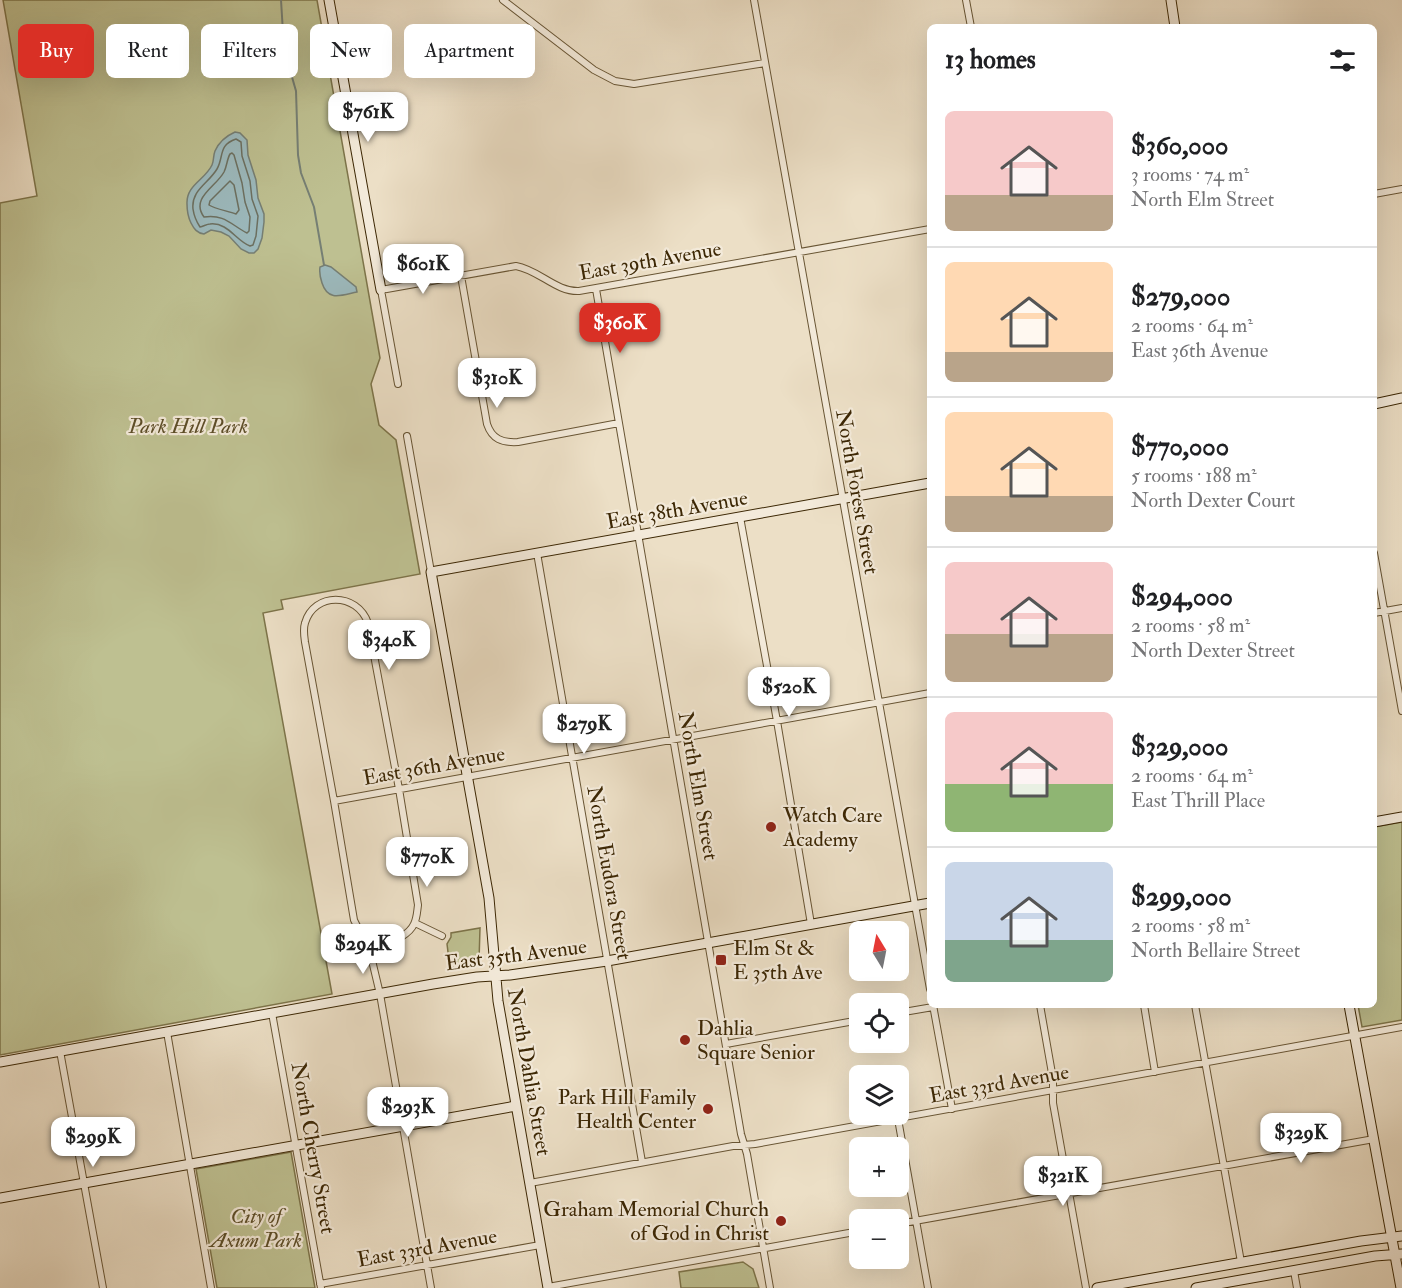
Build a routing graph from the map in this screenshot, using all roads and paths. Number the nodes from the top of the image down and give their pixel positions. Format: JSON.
{"nodes":[{"id":1,"x":329,"y":0,"type":"edge"},
{"id":2,"x":502,"y":0,"type":"edge"},
{"id":3,"x":754,"y":0,"type":"edge"},
{"id":4,"x":966,"y":0,"type":"edge"},
{"id":5,"x":1171,"y":0,"type":"edge"},
{"id":6,"x":970,"y":24,"type":"edge"},
{"id":7,"x":1175,"y":24,"type":"edge"},
{"id":8,"x":765,"y":63,"type":"junction"},
{"id":9,"x":1402,"y":189,"type":"edge"},
{"id":10,"x":1377,"y":193,"type":"edge"},
{"id":11,"x":927,"y":230,"type":"edge"},
{"id":12,"x":799,"y":253,"type":"junction"},
{"id":13,"x":460,"y":276,"type":"junction"},
{"id":14,"x":596,"y":289,"type":"junction"},
{"id":15,"x":381,"y":290,"type":"junction"},
{"id":16,"x":398,"y":384,"type":"dead end"},
{"id":17,"x":1402,"y":398,"type":"edge"},
{"id":18,"x":1377,"y":403,"type":"edge"},
{"id":19,"x":619,"y":423,"type":"junction"},
{"id":20,"x":407,"y":436,"type":"dead end"},
{"id":21,"x":927,"y":484,"type":"edge"},
{"id":22,"x":842,"y":499,"type":"junction"},
{"id":23,"x":740,"y":517,"type":"junction"},
{"id":24,"x":639,"y":536,"type":"junction"},
{"id":25,"x":537,"y":554,"type":"junction"},
{"id":26,"x":1377,"y":570,"type":"edge"},
{"id":27,"x":431,"y":572,"type":"junction"},
{"id":28,"x":1402,"y":608,"type":"edge"},
{"id":29,"x":1384,"y":611,"type":"junction"},
{"id":30,"x":1377,"y":612,"type":"edge"},
{"id":31,"x":927,"y":694,"type":"edge"},
{"id":32,"x":878,"y":702,"type":"junction"},
{"id":33,"x":1402,"y":711,"type":"edge"},
{"id":34,"x":777,"y":721,"type":"junction"},
{"id":35,"x":674,"y":739,"type":"junction"},
{"id":36,"x":572,"y":758,"type":"junction"},
{"id":37,"x":467,"y":777,"type":"junction"},
{"id":38,"x":399,"y":789,"type":"junction"},
{"id":39,"x":334,"y":801,"type":"junction"},
{"id":40,"x":1402,"y":817,"type":"edge"},
{"id":41,"x":1377,"y":821,"type":"edge"},
{"id":42,"x":927,"y":903,"type":"edge"},
{"id":43,"x":915,"y":905,"type":"junction"},
{"id":44,"x":415,"y":923,"type":"junction"},
{"id":45,"x":811,"y":924,"type":"junction"},
{"id":46,"x":442,"y":936,"type":"dead end"},
{"id":47,"x":708,"y":943,"type":"junction"},
{"id":48,"x":370,"y":952,"type":"junction"},
{"id":49,"x":607,"y":961,"type":"junction"},
{"id":50,"x":927,"y":972,"type":"edge"},
{"id":51,"x":495,"y":976,"type":"junction"},
{"id":52,"x":380,"y":994,"type":"junction"},
{"id":53,"x":927,"y":1007,"type":"edge"},
{"id":54,"x":933,"y":1008,"type":"edge"},
{"id":55,"x":1041,"y":1008,"type":"edge"},
{"id":56,"x":1144,"y":1008,"type":"edge"},
{"id":57,"x":1195,"y":1008,"type":"edge"},
{"id":58,"x":1350,"y":1008,"type":"edge"},
{"id":59,"x":909,"y":1011,"type":"edge"},
{"id":60,"x":272,"y":1013,"type":"junction"},
{"id":61,"x":849,"y":1022,"type":"edge"},
{"id":62,"x":1402,"y":1027,"type":"edge"},
{"id":63,"x":167,"y":1032,"type":"junction"},
{"id":64,"x":1355,"y":1036,"type":"junction"},
{"id":65,"x":726,"y":1044,"type":"junction"},
{"id":66,"x":60,"y":1052,"type":"junction"},
{"id":67,"x":0,"y":1062,"type":"edge"},
{"id":68,"x":1204,"y":1063,"type":"junction"},
{"id":69,"x":1155,"y":1072,"type":"junction"},
{"id":70,"x":1053,"y":1091,"type":"junction"},
{"id":71,"x":516,"y":1106,"type":"junction"},
{"id":72,"x":952,"y":1108,"type":"junction"},
{"id":73,"x":909,"y":1117,"type":"edge"},
{"id":74,"x":403,"y":1125,"type":"junction"},
{"id":75,"x":861,"y":1125,"type":"edge"},
{"id":76,"x":899,"y":1125,"type":"edge"},
{"id":77,"x":1374,"y":1139,"type":"junction"},
{"id":78,"x":296,"y":1144,"type":"junction"},
{"id":79,"x":744,"y":1144,"type":"junction"},
{"id":80,"x":642,"y":1162,"type":"junction"},
{"id":81,"x":189,"y":1163,"type":"junction"},
{"id":82,"x":1223,"y":1166,"type":"junction"},
{"id":83,"x":84,"y":1182,"type":"junction"},
{"id":84,"x":530,"y":1183,"type":"junction"},
{"id":85,"x":1070,"y":1193,"type":"junction"},
{"id":86,"x":0,"y":1197,"type":"edge"},
{"id":87,"x":915,"y":1221,"type":"junction"},
{"id":88,"x":909,"y":1222,"type":"edge"},
{"id":89,"x":849,"y":1233,"type":"edge"},
{"id":90,"x":1397,"y":1236,"type":"edge"},
{"id":91,"x":540,"y":1245,"type":"junction"},
{"id":92,"x":763,"y":1248,"type":"junction"},
{"id":93,"x":1399,"y":1254,"type":"edge"},
{"id":94,"x":1241,"y":1262,"type":"junction"},
{"id":95,"x":427,"y":1265,"type":"junction"},
{"id":96,"x":1294,"y":1271,"type":"junction"},
{"id":97,"x":321,"y":1286,"type":"edge"},
{"id":98,"x":102,"y":1288,"type":"edge"},
{"id":99,"x":211,"y":1288,"type":"edge"},
{"id":100,"x":431,"y":1288,"type":"edge"},
{"id":101,"x":548,"y":1288,"type":"edge"},
{"id":102,"x":770,"y":1288,"type":"edge"},
{"id":103,"x":928,"y":1288,"type":"edge"},
{"id":104,"x":1086,"y":1288,"type":"edge"},
{"id":105,"x":1096,"y":1288,"type":"edge"},
{"id":106,"x":1196,"y":1288,"type":"edge"},
{"id":107,"x":1298,"y":1288,"type":"edge"},
{"id":108,"x":1401,"y":1288,"type":"edge"}],
"edges":[{"from":1,"to":15,"type":"street"},
{"from":2,"to":8,"type":"street"},
{"from":3,"to":8,"type":"street","name":"North Forest Street"},
{"from":4,"to":6,"type":"street"},
{"from":5,"to":7,"type":"street"},
{"from":8,"to":12,"type":"street","name":"North Forest Street"},
{"from":9,"to":10,"type":"street"},
{"from":11,"to":12,"type":"street","name":"East 39th Avenue"},
{"from":12,"to":14,"type":"street","name":"East 39th Avenue"},
{"from":12,"to":22,"type":"street","name":"North Forest Street"},
{"from":13,"to":14,"type":"street","name":"East 39th Avenue"},
{"from":13,"to":15,"type":"street","name":"East 39th Avenue"},
{"from":13,"to":19,"type":"street"},
{"from":14,"to":19,"type":"street","name":"North Elm Street"},
{"from":15,"to":16,"type":"street"},
{"from":17,"to":18,"type":"street"},
{"from":19,"to":24,"type":"street","name":"North Elm Street"},
{"from":20,"to":27,"type":"street","name":"North Dahlia Street"},
{"from":21,"to":22,"type":"street","name":"East 38th Avenue"},
{"from":22,"to":23,"type":"street","name":"East 38th Avenue"},
{"from":22,"to":32,"type":"street","name":"North Forest Street"},
{"from":23,"to":24,"type":"street","name":"East 38th Avenue"},
{"from":23,"to":34,"type":"street"},
{"from":24,"to":25,"type":"street","name":"East 38th Avenue"},
{"from":24,"to":35,"type":"street","name":"North Elm Street"},
{"from":25,"to":27,"type":"street","name":"East 38th Avenue"},
{"from":25,"to":36,"type":"street","name":"North Eudora Street"},
{"from":26,"to":29,"type":"street"},
{"from":27,"to":37,"type":"street","name":"North Dahlia Street"},
{"from":28,"to":29,"type":"street"},
{"from":29,"to":30,"type":"street"},
{"from":29,"to":33,"type":"street"},
{"from":31,"to":32,"type":"street","name":"East 36th Avenue"},
{"from":32,"to":34,"type":"street","name":"East 36th Avenue"},
{"from":32,"to":43,"type":"street","name":"North Forest Street"},
{"from":34,"to":35,"type":"street","name":"East 36th Avenue"},
{"from":34,"to":45,"type":"street"},
{"from":35,"to":36,"type":"street","name":"East 36th Avenue"},
{"from":35,"to":47,"type":"street","name":"North Elm Street"},
{"from":36,"to":37,"type":"street","name":"East 36th Avenue"},
{"from":36,"to":49,"type":"street","name":"North Eudora Street"},
{"from":37,"to":38,"type":"street","name":"East 36th Avenue"},
{"from":37,"to":51,"type":"street","name":"North Dahlia Street"},
{"from":38,"to":39,"type":"street","name":"East 36th Avenue"},
{"from":38,"to":39,"type":"street"},
{"from":38,"to":44,"type":"street"},
{"from":39,"to":48,"type":"street"},
{"from":40,"to":41,"type":"street"},
{"from":42,"to":43,"type":"street","name":"East 35th Avenue"},
{"from":43,"to":45,"type":"street","name":"East 35th Avenue"},
{"from":43,"to":50,"type":"street","name":"North Forest Street"},
{"from":44,"to":46,"type":"street"},
{"from":44,"to":48,"type":"street"},
{"from":45,"to":47,"type":"street","name":"East 35th Avenue"},
{"from":47,"to":49,"type":"street","name":"East 35th Avenue"},
{"from":47,"to":65,"type":"street","name":"North Elm Street"},
{"from":48,"to":52,"type":"street"},
{"from":49,"to":51,"type":"street","name":"East 35th Avenue"},
{"from":49,"to":80,"type":"street","name":"North Eudora Street"},
{"from":51,"to":52,"type":"street","name":"East 35th Avenue"},
{"from":51,"to":71,"type":"street","name":"North Dahlia Street"},
{"from":52,"to":60,"type":"street","name":"East 35th Avenue"},
{"from":52,"to":74,"type":"street"},
{"from":53,"to":59,"type":"street"},
{"from":54,"to":72,"type":"street"},
{"from":55,"to":70,"type":"street"},
{"from":56,"to":69,"type":"street"},
{"from":57,"to":68,"type":"street"},
{"from":58,"to":64,"type":"street"},
{"from":60,"to":63,"type":"street","name":"East 35th Avenue"},
{"from":60,"to":78,"type":"street","name":"North Cherry Street"},
{"from":61,"to":65,"type":"street"},
{"from":62,"to":64,"type":"street","name":"East 33rd Avenue"},
{"from":63,"to":66,"type":"street","name":"East 35th Avenue"},
{"from":63,"to":81,"type":"street"},
{"from":64,"to":68,"type":"street","name":"East 33rd Avenue"},
{"from":64,"to":77,"type":"street"},
{"from":65,"to":79,"type":"street","name":"North Elm Street"},
{"from":66,"to":67,"type":"street","name":"East 35th Avenue"},
{"from":66,"to":83,"type":"street"},
{"from":68,"to":69,"type":"street","name":"East 33rd Avenue"},
{"from":68,"to":82,"type":"street"},
{"from":69,"to":70,"type":"street","name":"East 33rd Avenue"},
{"from":70,"to":72,"type":"street","name":"East 33rd Avenue"},
{"from":70,"to":85,"type":"street"},
{"from":71,"to":74,"type":"street"},
{"from":71,"to":84,"type":"street","name":"North Dahlia Street"},
{"from":72,"to":73,"type":"street","name":"East 33rd Avenue"},
{"from":74,"to":78,"type":"street"},
{"from":74,"to":95,"type":"street"},
{"from":75,"to":79,"type":"street","name":"East 33rd Avenue"},
{"from":76,"to":87,"type":"street"},
{"from":77,"to":82,"type":"street"},
{"from":77,"to":90,"type":"street"},
{"from":78,"to":81,"type":"street"},
{"from":78,"to":97,"type":"street","name":"North Cherry Street"},
{"from":79,"to":80,"type":"street","name":"East 33rd Avenue"},
{"from":79,"to":92,"type":"street","name":"North Elm Street"},
{"from":80,"to":84,"type":"street","name":"East 33rd Avenue"},
{"from":81,"to":83,"type":"street"},
{"from":81,"to":99,"type":"street"},
{"from":82,"to":85,"type":"street"},
{"from":82,"to":94,"type":"street"},
{"from":83,"to":86,"type":"street"},
{"from":83,"to":98,"type":"street"},
{"from":84,"to":91,"type":"street","name":"North Dahlia Street"},
{"from":85,"to":87,"type":"street"},
{"from":85,"to":104,"type":"street"},
{"from":87,"to":88,"type":"street"},
{"from":87,"to":103,"type":"street"},
{"from":89,"to":92,"type":"street"},
{"from":90,"to":93,"type":"street"},
{"from":90,"to":94,"type":"street"},
{"from":91,"to":95,"type":"street","name":"East 33rd Avenue"},
{"from":91,"to":101,"type":"street","name":"North Dahlia Street"},
{"from":92,"to":101,"type":"street"},
{"from":92,"to":102,"type":"street","name":"North Elm Street"},
{"from":93,"to":96,"type":"street"},
{"from":93,"to":108,"type":"street"},
{"from":94,"to":105,"type":"street"},
{"from":95,"to":97,"type":"street","name":"East 33rd Avenue"},
{"from":95,"to":100,"type":"street"},
{"from":96,"to":106,"type":"street"},
{"from":96,"to":107,"type":"street"}]}
